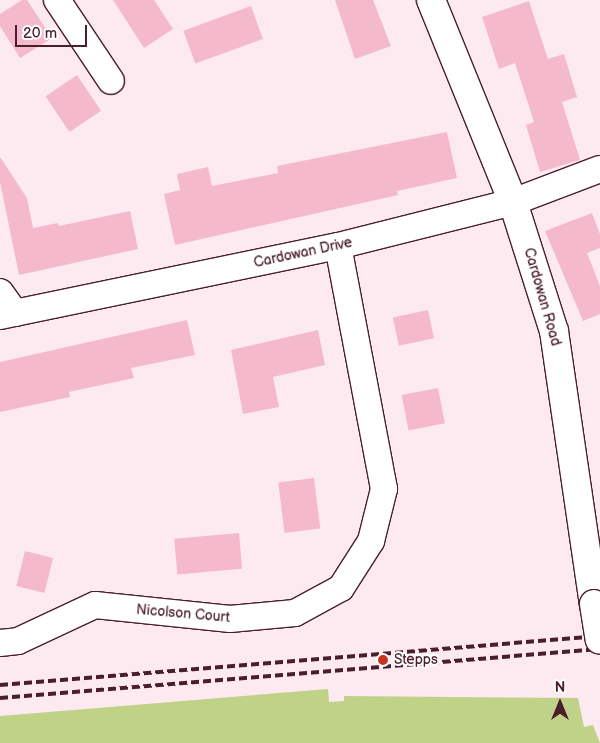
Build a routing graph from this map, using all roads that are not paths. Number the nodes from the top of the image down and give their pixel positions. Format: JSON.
{"nodes":[{"id":1,"x":57,"y":0,"type":"edge"},
{"id":2,"x":431,"y":0,"type":"edge"},
{"id":3,"x":111,"y":81,"type":"dead end"},
{"id":4,"x":600,"y":168,"type":"edge"},
{"id":5,"x":513,"y":202,"type":"junction"},
{"id":6,"x":338,"y":246,"type":"junction"},
{"id":7,"x":0,"y":292,"type":"edge"},
{"id":8,"x":7,"y":315,"type":"edge"},
{"id":9,"x":600,"y":640,"type":"edge"},
{"id":10,"x":0,"y":643,"type":"edge"}],
"edges":[{"from":1,"to":3,"type":"street"},
{"from":2,"to":5,"type":"street","name":"Cardowan Road"},
{"from":4,"to":5,"type":"street","name":"Cardowan Drive"},
{"from":5,"to":6,"type":"street","name":"Cardowan Drive"},
{"from":5,"to":9,"type":"street","name":"Cardowan Road","bridge":true},
{"from":6,"to":8,"type":"street","name":"Cardowan Drive"},
{"from":6,"to":10,"type":"street","name":"Nicolson Court"},
{"from":7,"to":8,"type":"street"}]}
